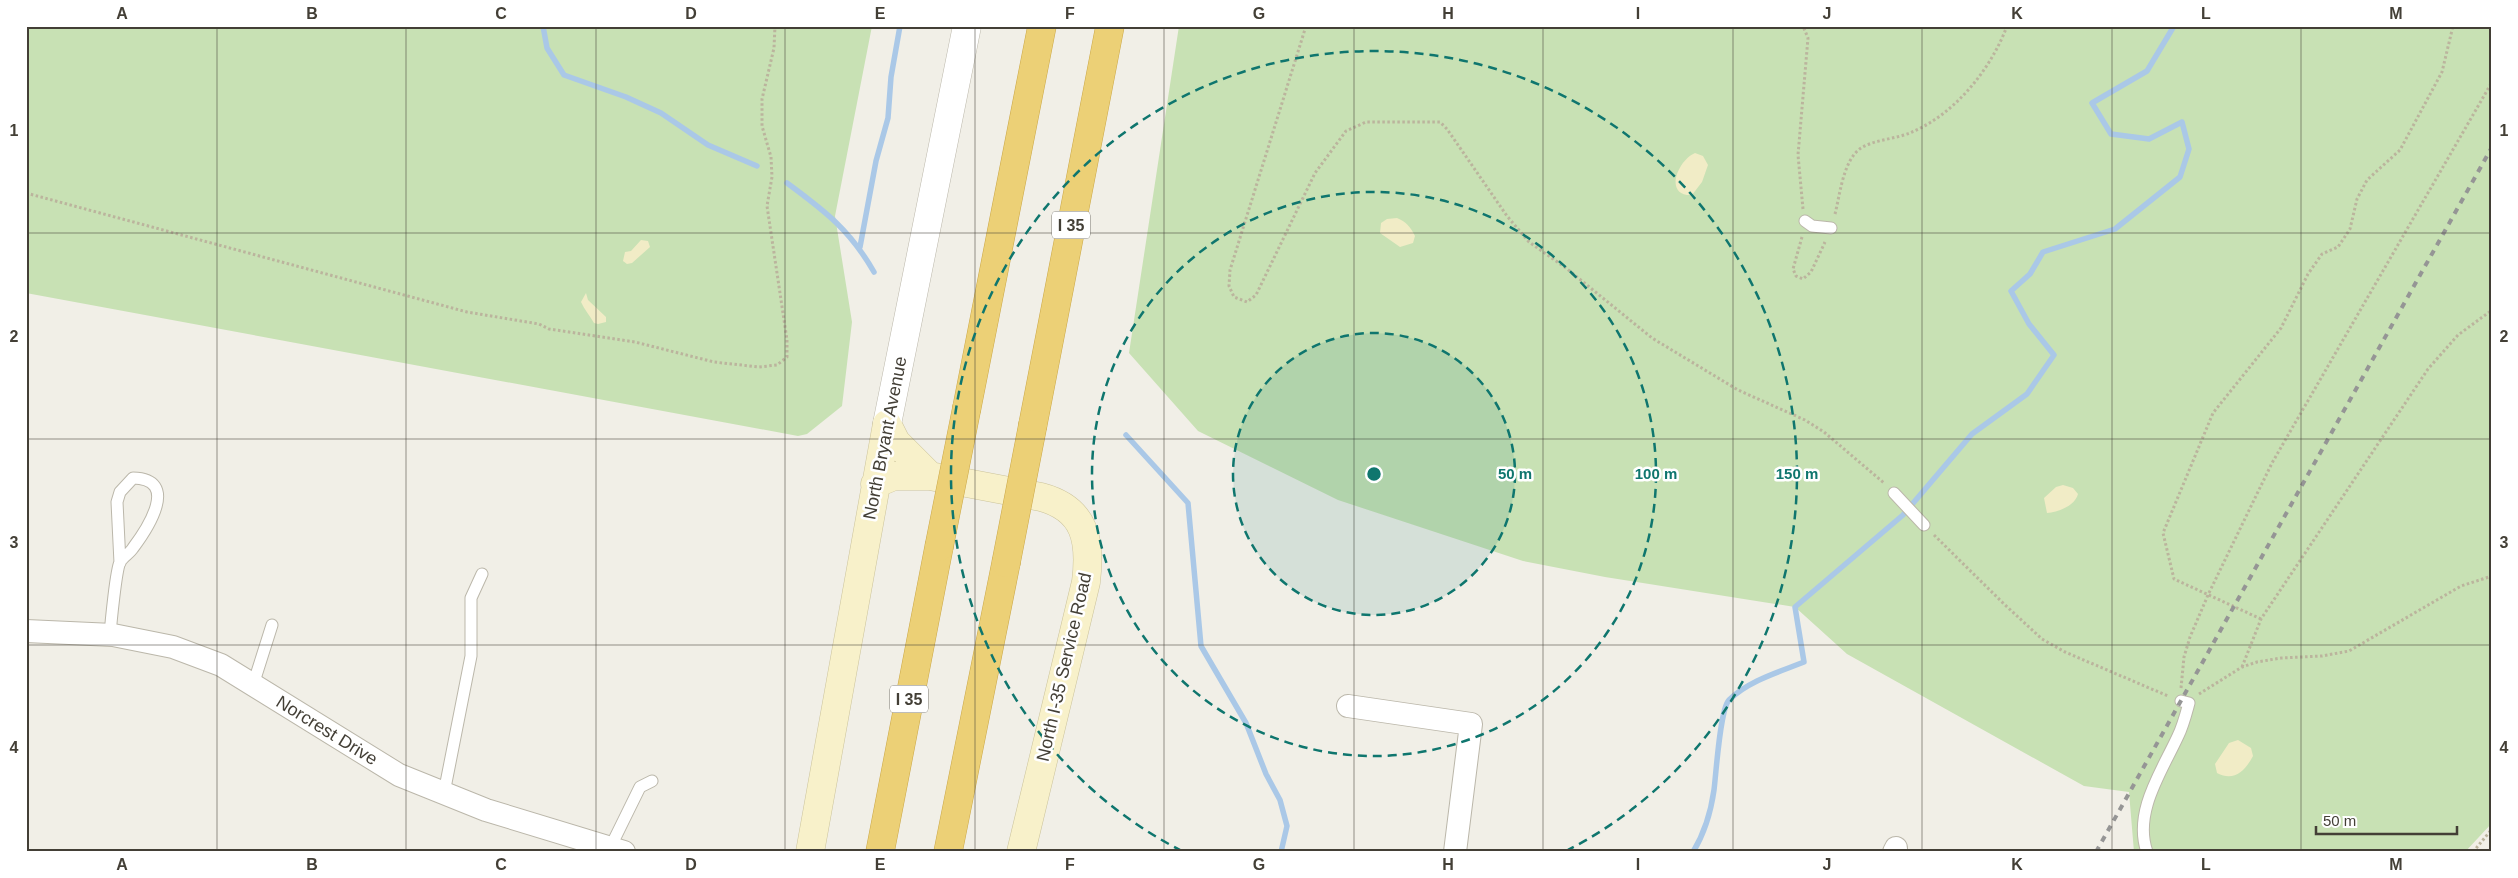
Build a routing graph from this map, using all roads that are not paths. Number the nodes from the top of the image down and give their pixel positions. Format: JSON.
{"nodes":[{"id":1,"x":967,"y":26,"type":"edge"},
{"id":2,"x":1042,"y":26,"type":"edge"},
{"id":3,"x":1110,"y":26,"type":"edge"},
{"id":4,"x":1805,"y":222,"type":"road end"},
{"id":5,"x":1831,"y":228,"type":"road end"},
{"id":6,"x":887,"y":424,"type":"junction"},
{"id":7,"x":930,"y":476,"type":"junction"},
{"id":8,"x":875,"y":484,"type":"junction"},
{"id":9,"x":1894,"y":493,"type":"road end"},
{"id":10,"x":1924,"y":525,"type":"road end"},
{"id":11,"x":120,"y":563,"type":"junction"},
{"id":12,"x":482,"y":574,"type":"dead end"},
{"id":13,"x":272,"y":625,"type":"dead end"},
{"id":14,"x":26,"y":631,"type":"edge"},
{"id":15,"x":110,"y":635,"type":"junction"},
{"id":16,"x":253,"y":685,"type":"junction"},
{"id":17,"x":2185,"y":702,"type":"road end"},
{"id":18,"x":1348,"y":706,"type":"dead end"},
{"id":19,"x":652,"y":781,"type":"dead end"},
{"id":20,"x":444,"y":793,"type":"junction"},
{"id":21,"x":617,"y":850,"type":"edge"},
{"id":22,"x":810,"y":852,"type":"edge"},
{"id":23,"x":880,"y":852,"type":"edge"},
{"id":24,"x":948,"y":852,"type":"edge"},
{"id":25,"x":1021,"y":852,"type":"edge"},
{"id":26,"x":1455,"y":852,"type":"edge"},
{"id":27,"x":2147,"y":852,"type":"edge"}],
"edges":[{"from":1,"to":6,"type":"street","name":"North Bryant Avenue"},
{"from":2,"to":23,"type":"highway","number":"I 35","bridge":true},
{"from":3,"to":24,"type":"highway","number":"I 35","bridge":true},
{"from":4,"to":5,"type":"lane"},
{"from":6,"to":7,"type":"main road"},
{"from":6,"to":8,"type":"main road","name":"North Bryant Avenue"},
{"from":7,"to":8,"type":"main road","name":"North I-35 Service Road"},
{"from":7,"to":25,"type":"main road","name":"North I-35 Service Road"},
{"from":8,"to":22,"type":"main road","name":"North Bryant Avenue"},
{"from":9,"to":10,"type":"lane"},
{"from":11,"to":11,"type":"lane"},
{"from":11,"to":15,"type":"lane"},
{"from":12,"to":20,"type":"lane"},
{"from":13,"to":16,"type":"lane"},
{"from":14,"to":15,"type":"street","name":"Norcrest Drive"},
{"from":15,"to":16,"type":"street","name":"Norcrest Drive"},
{"from":16,"to":20,"type":"street","name":"Norcrest Drive"},
{"from":17,"to":27,"type":"lane"},
{"from":18,"to":26,"type":"street"},
{"from":19,"to":21,"type":"lane"},
{"from":20,"to":21,"type":"street","name":"Norcrest Drive"}]}
